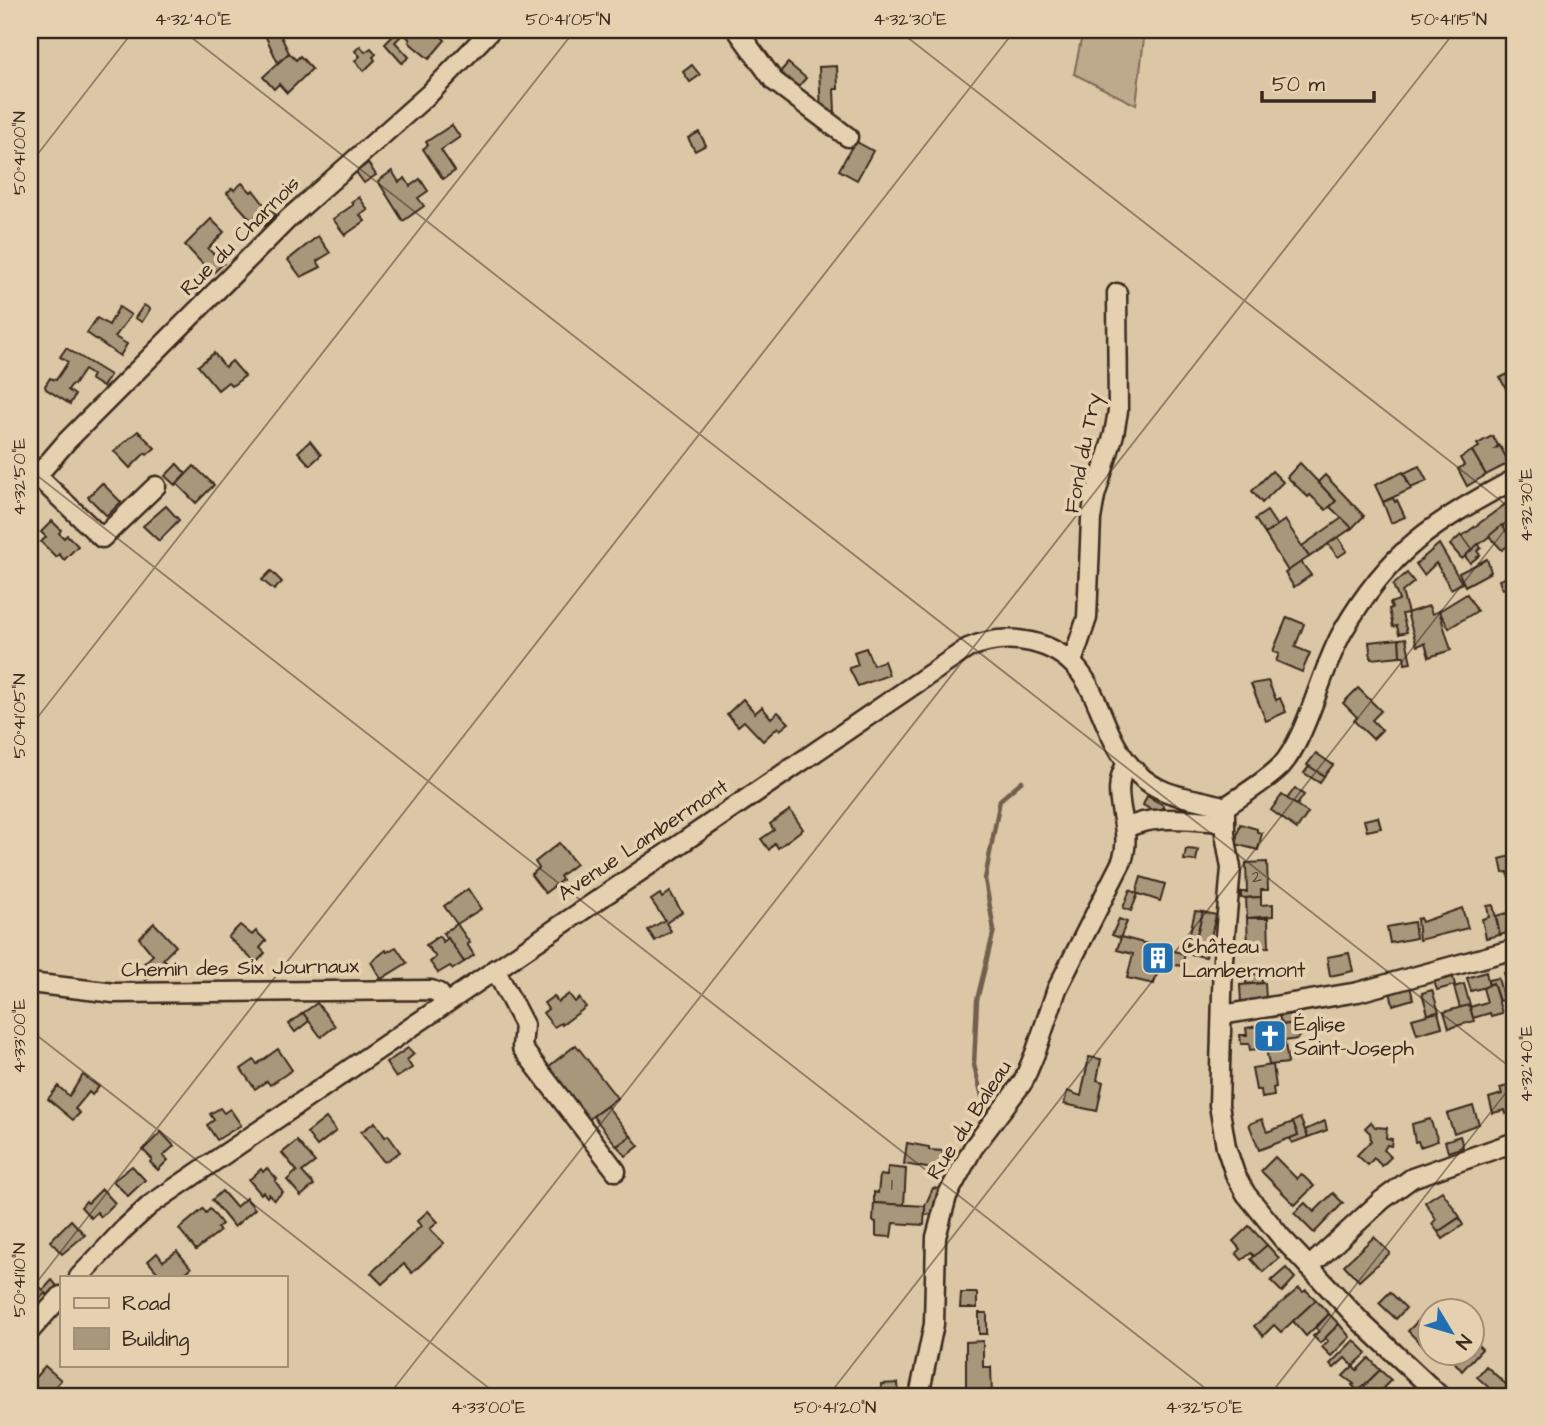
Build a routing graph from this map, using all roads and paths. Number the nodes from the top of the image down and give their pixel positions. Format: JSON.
{"nodes":[{"id":1,"x":491,"y":30,"type":"edge"},
{"id":2,"x":737,"y":30,"type":"edge"},
{"id":3,"x":848,"y":137,"type":"dead end"},
{"id":4,"x":1117,"y":293,"type":"dead end"},
{"id":5,"x":1515,"y":479,"type":"edge"},
{"id":6,"x":33,"y":480,"type":"edge"},
{"id":7,"x":156,"y":486,"type":"dead end"},
{"id":8,"x":1072,"y":662,"type":"junction"},
{"id":9,"x":1127,"y":763,"type":"junction"},
{"id":10,"x":1225,"y":815,"type":"junction"},
{"id":11,"x":1126,"y":828,"type":"junction"},
{"id":12,"x":1515,"y":949,"type":"edge"},
{"id":13,"x":495,"y":969,"type":"junction"},
{"id":14,"x":30,"y":983,"type":"edge"},
{"id":15,"x":445,"y":1003,"type":"junction"},
{"id":16,"x":1222,"y":1015,"type":"junction"},
{"id":17,"x":1515,"y":1142,"type":"edge"},
{"id":18,"x":616,"y":1171,"type":"dead end"},
{"id":19,"x":1309,"y":1267,"type":"junction"},
{"id":20,"x":80,"y":1276,"type":"edge"},
{"id":21,"x":60,"y":1297,"type":"edge"},
{"id":22,"x":30,"y":1331,"type":"edge"},
{"id":23,"x":919,"y":1396,"type":"edge"},
{"id":24,"x":1440,"y":1396,"type":"edge"}],
"edges":[{"from":1,"to":6,"type":"street","name":"Rue du Charnois"},
{"from":2,"to":3,"type":"street"},
{"from":4,"to":8,"type":"street","name":"Fond du Try"},
{"from":5,"to":10,"type":"street"},
{"from":6,"to":7,"type":"street"},
{"from":8,"to":9,"type":"street","name":"Avenue Lambermont"},
{"from":8,"to":13,"type":"street","name":"Avenue Lambermont"},
{"from":9,"to":10,"type":"street","name":"Avenue Lambermont"},
{"from":9,"to":11,"type":"street","name":"Rue du Baleau"},
{"from":10,"to":11,"type":"street"},
{"from":10,"to":16,"type":"street"},
{"from":11,"to":23,"type":"street","name":"Rue du Baleau"},
{"from":12,"to":16,"type":"street"},
{"from":13,"to":15,"type":"street","name":"Avenue Lambermont"},
{"from":13,"to":18,"type":"street"},
{"from":14,"to":15,"type":"street","name":"Chemin des Six Journaux"},
{"from":15,"to":20,"type":"street","name":"Avenue Lambermont"},
{"from":16,"to":19,"type":"street"},
{"from":17,"to":19,"type":"street"},
{"from":19,"to":24,"type":"street"},
{"from":21,"to":22,"type":"street"}]}
